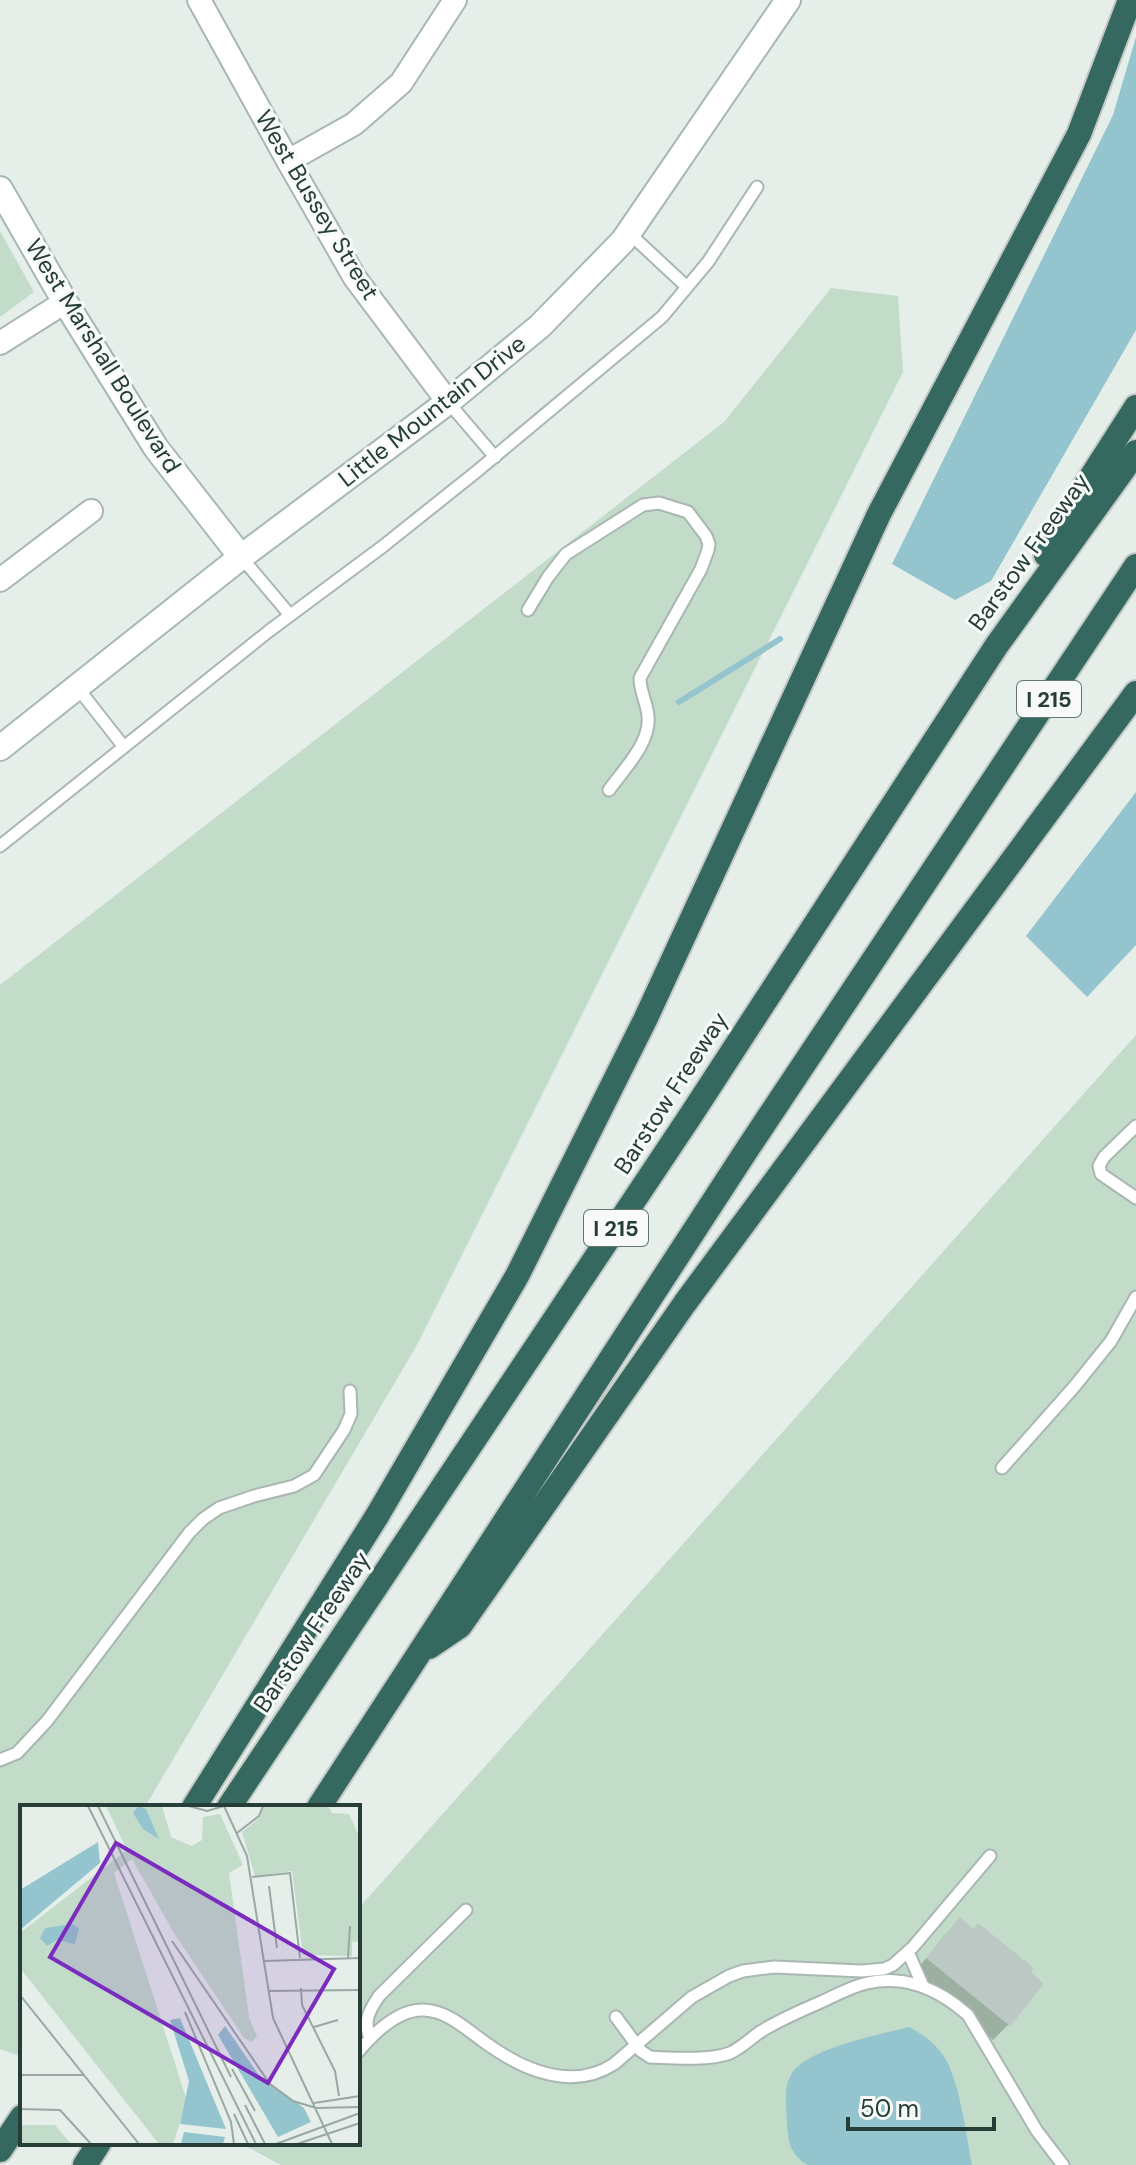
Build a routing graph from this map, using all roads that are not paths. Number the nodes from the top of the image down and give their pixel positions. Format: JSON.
{"nodes":[{"id":1,"x":199,"y":0,"type":"edge"},
{"id":2,"x":455,"y":0,"type":"edge"},
{"id":3,"x":788,"y":0,"type":"edge"},
{"id":4,"x":1130,"y":0,"type":"edge"},
{"id":5,"x":288,"y":161,"type":"junction"},
{"id":6,"x":757,"y":187,"type":"dead end"},
{"id":7,"x":0,"y":189,"type":"edge"},
{"id":8,"x":628,"y":233,"type":"junction"},
{"id":9,"x":687,"y":287,"type":"junction"},
{"id":10,"x":65,"y":302,"type":"junction"},
{"id":11,"x":0,"y":343,"type":"edge"},
{"id":12,"x":448,"y":402,"type":"junction"},
{"id":13,"x":1136,"y":407,"type":"edge"},
{"id":14,"x":1136,"y":452,"type":"edge"},
{"id":15,"x":495,"y":457,"type":"junction"},
{"id":16,"x":91,"y":511,"type":"dead end"},
{"id":17,"x":241,"y":557,"type":"junction"},
{"id":18,"x":1136,"y":566,"type":"edge"},
{"id":19,"x":0,"y":580,"type":"edge"},
{"id":20,"x":528,"y":610,"type":"dead end"},
{"id":21,"x":290,"y":615,"type":"junction"},
{"id":22,"x":997,"y":645,"type":"junction"},
{"id":23,"x":1136,"y":683,"type":"edge"},
{"id":24,"x":77,"y":687,"type":"junction"},
{"id":25,"x":1136,"y":693,"type":"edge"},
{"id":26,"x":1104,"y":735,"type":"junction"},
{"id":27,"x":124,"y":747,"type":"junction"},
{"id":28,"x":0,"y":748,"type":"edge"},
{"id":29,"x":609,"y":790,"type":"dead end"},
{"id":30,"x":0,"y":846,"type":"edge"},
{"id":31,"x":1136,"y":1126,"type":"edge"},
{"id":32,"x":1136,"y":1198,"type":"edge"},
{"id":33,"x":1136,"y":1297,"type":"edge"},
{"id":34,"x":350,"y":1391,"type":"dead end"},
{"id":35,"x":1002,"y":1468,"type":"dead end"},
{"id":36,"x":420,"y":1653,"type":"junction"},
{"id":37,"x":0,"y":1760,"type":"edge"},
{"id":38,"x":195,"y":1805,"type":"edge"},
{"id":39,"x":230,"y":1805,"type":"edge"},
{"id":40,"x":320,"y":1805,"type":"edge"},
{"id":41,"x":990,"y":1856,"type":"dead end"},
{"id":42,"x":466,"y":1910,"type":"dead end"},
{"id":43,"x":908,"y":1952,"type":"junction"},
{"id":44,"x":923,"y":1986,"type":"junction"},
{"id":45,"x":616,"y":2017,"type":"dead end"},
{"id":46,"x":370,"y":2038,"type":"junction"},
{"id":47,"x":637,"y":2045,"type":"junction"},
{"id":48,"x":360,"y":2050,"type":"edge"},
{"id":49,"x":20,"y":2120,"type":"edge"},
{"id":50,"x":98,"y":2145,"type":"edge"},
{"id":51,"x":0,"y":2150,"type":"edge"},
{"id":52,"x":85,"y":2165,"type":"edge"},
{"id":53,"x":1063,"y":2165,"type":"edge"}],
"edges":[{"from":1,"to":5,"type":"street","name":"West Bussey Street"},
{"from":2,"to":5,"type":"street"},
{"from":3,"to":8,"type":"main road","name":"Little Mountain Drive"},
{"from":4,"to":38,"type":"highway"},
{"from":5,"to":12,"type":"street","name":"West Bussey Street"},
{"from":6,"to":9,"type":"lane"},
{"from":7,"to":10,"type":"main road","name":"West Marshall Boulevard"},
{"from":8,"to":9,"type":"lane"},
{"from":8,"to":12,"type":"main road","name":"Little Mountain Drive"},
{"from":9,"to":15,"type":"lane"},
{"from":10,"to":11,"type":"street"},
{"from":10,"to":17,"type":"main road","name":"West Marshall Boulevard"},
{"from":12,"to":15,"type":"lane"},
{"from":12,"to":17,"type":"main road","name":"Little Mountain Drive"},
{"from":13,"to":22,"type":"highway"},
{"from":14,"to":22,"type":"highway","name":"Barstow Freeway","number":"I 215"},
{"from":15,"to":21,"type":"lane"},
{"from":16,"to":19,"type":"street"},
{"from":17,"to":21,"type":"lane"},
{"from":17,"to":24,"type":"main road","name":"Little Mountain Drive"},
{"from":18,"to":36,"type":"highway","number":"I 215"},
{"from":20,"to":29,"type":"lane"},
{"from":21,"to":27,"type":"lane"},
{"from":22,"to":39,"type":"highway","name":"Barstow Freeway","number":"I 215"},
{"from":23,"to":26,"type":"highway"},
{"from":24,"to":27,"type":"lane"},
{"from":24,"to":28,"type":"main road","name":"Little Mountain Drive"},
{"from":25,"to":26,"type":"highway"},
{"from":26,"to":36,"type":"highway"},
{"from":27,"to":30,"type":"lane"},
{"from":31,"to":32,"type":"lane"},
{"from":33,"to":35,"type":"lane"},
{"from":34,"to":37,"type":"lane"},
{"from":36,"to":40,"type":"highway","number":"I 215"},
{"from":41,"to":43,"type":"lane"},
{"from":42,"to":46,"type":"lane"},
{"from":43,"to":44,"type":"lane"},
{"from":43,"to":47,"type":"lane"},
{"from":44,"to":47,"type":"lane"},
{"from":44,"to":53,"type":"lane"},
{"from":45,"to":47,"type":"lane"},
{"from":46,"to":47,"type":"lane"},
{"from":46,"to":48,"type":"lane"},
{"from":49,"to":51,"type":"highway"},
{"from":50,"to":52,"type":"highway"}]}
